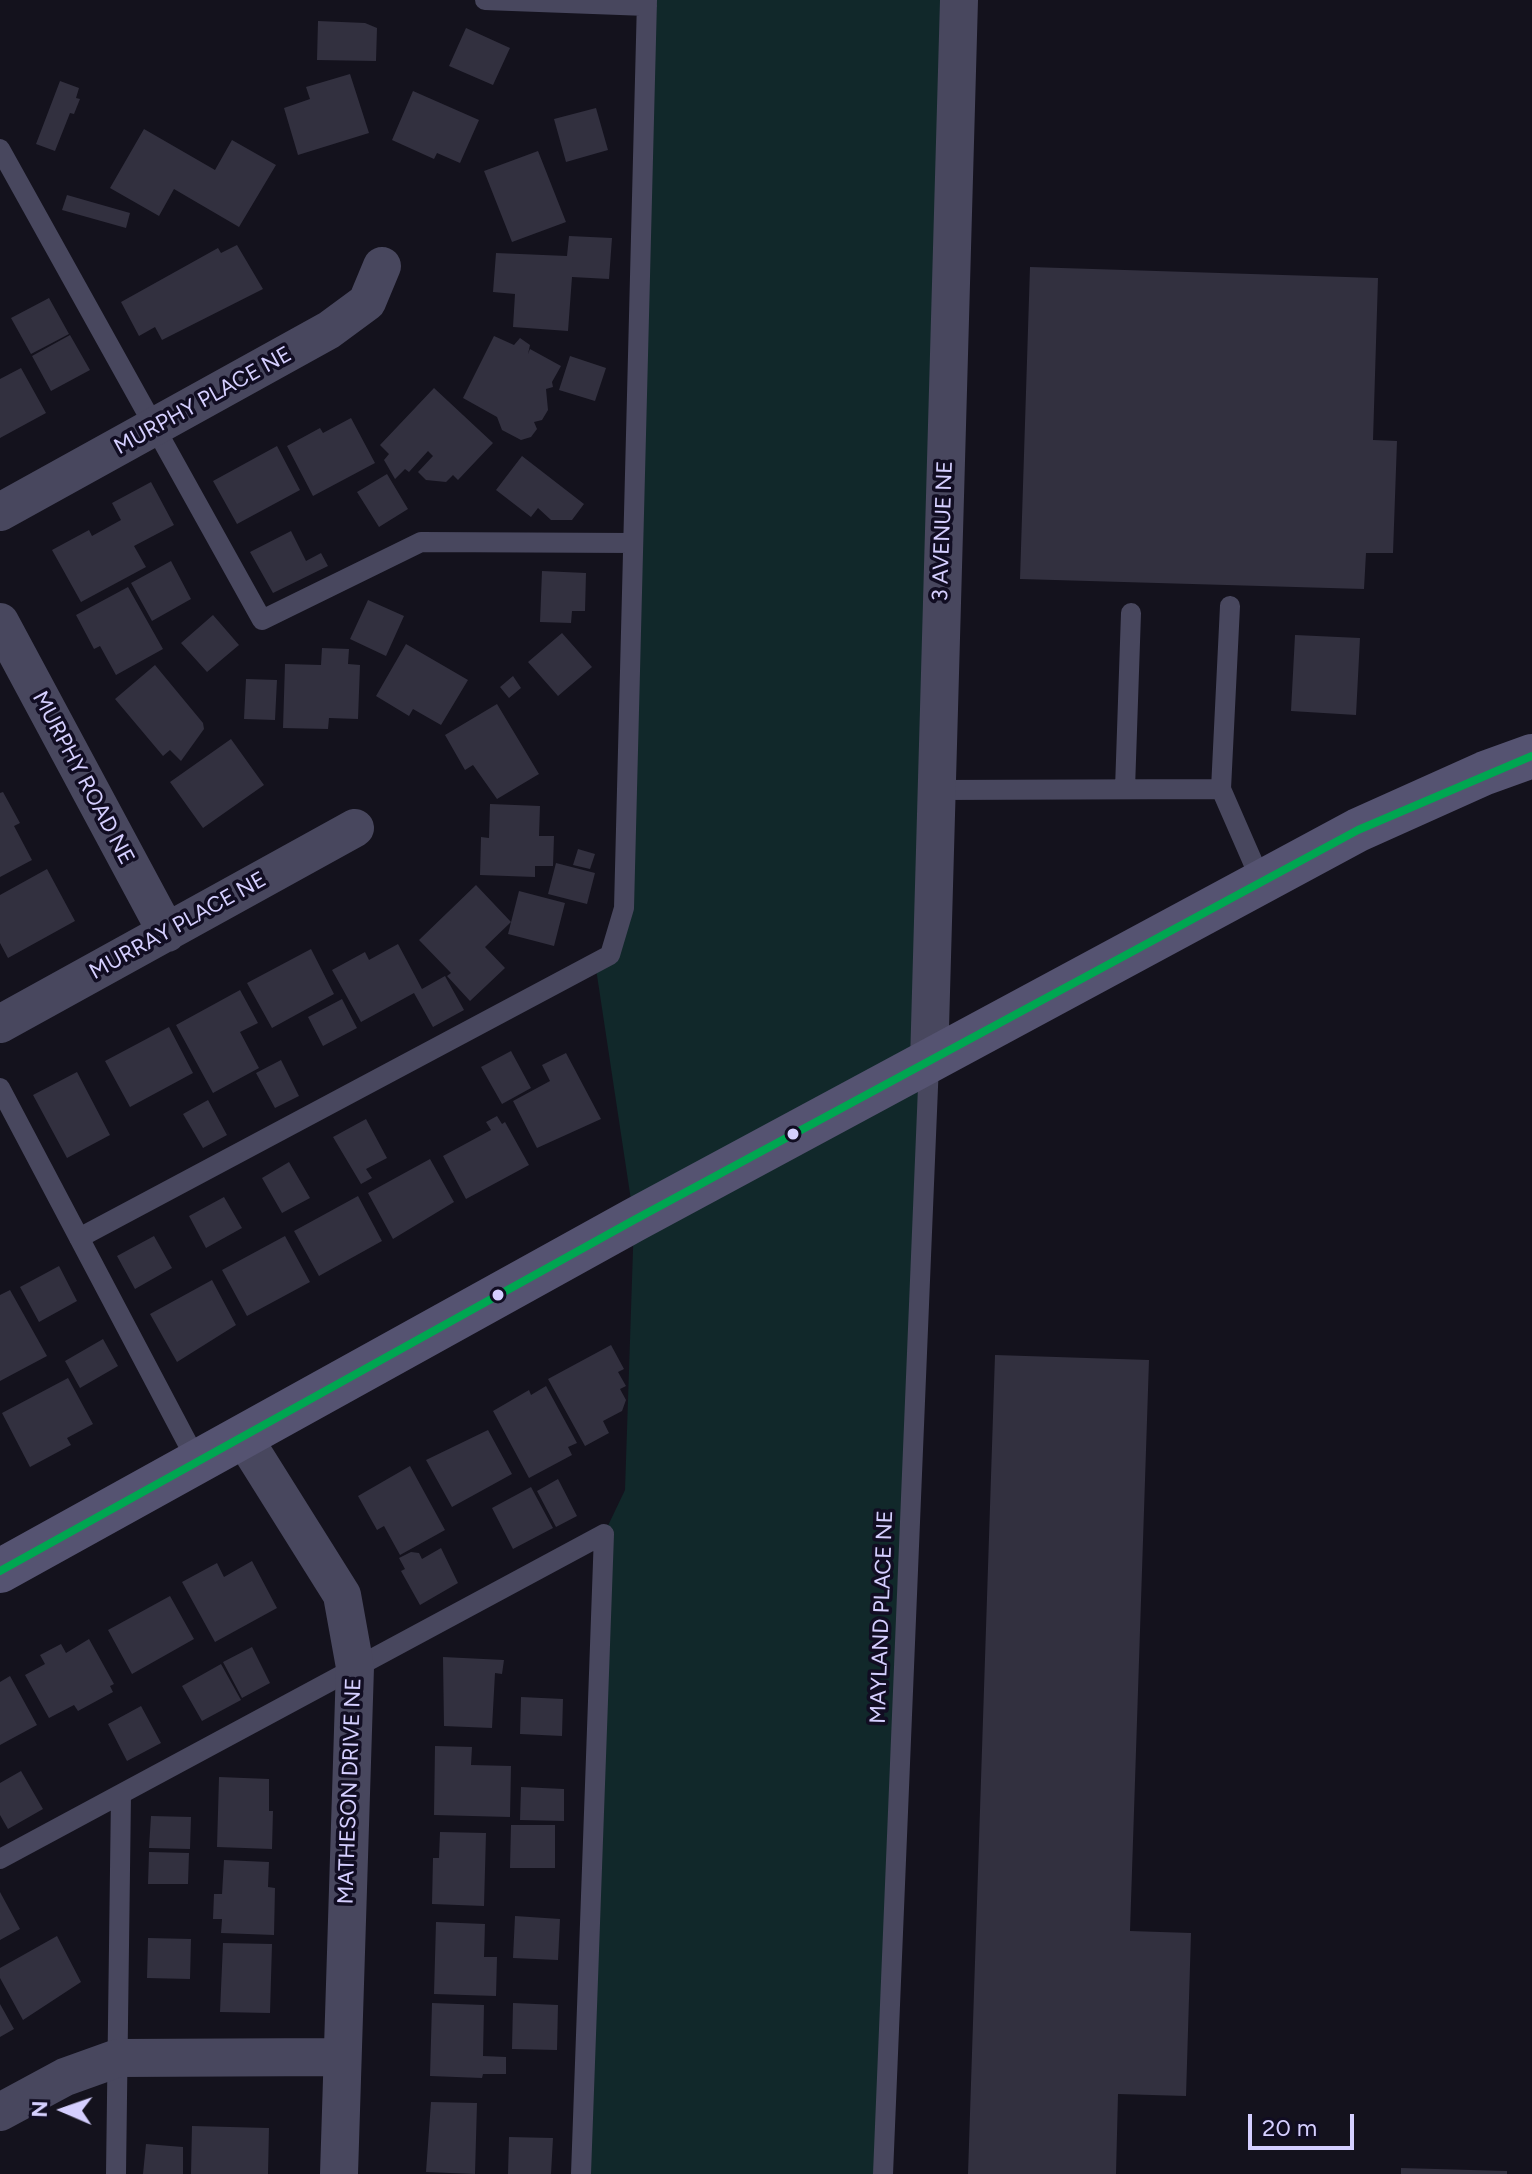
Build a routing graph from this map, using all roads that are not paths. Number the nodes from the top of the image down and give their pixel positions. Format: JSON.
{"nodes":[{"id":1,"x":485,"y":0,"type":"edge"},
{"id":2,"x":959,"y":0,"type":"edge"},
{"id":3,"x":647,"y":3,"type":"edge"},
{"id":4,"x":0,"y":149,"type":"edge"},
{"id":5,"x":382,"y":266,"type":"dead end"},
{"id":6,"x":153,"y":429,"type":"junction"},
{"id":7,"x":0,"y":512,"type":"edge"},
{"id":8,"x":633,"y":543,"type":"junction"},
{"id":9,"x":1230,"y":606,"type":"dead end"},
{"id":10,"x":1131,"y":613,"type":"dead end"},
{"id":11,"x":0,"y":622,"type":"edge"},
{"id":12,"x":1532,"y":756,"type":"edge"},
{"id":13,"x":1125,"y":789,"type":"junction"},
{"id":14,"x":1221,"y":789,"type":"junction"},
{"id":15,"x":936,"y":790,"type":"junction"},
{"id":16,"x":355,"y":828,"type":"dead end"},
{"id":17,"x":1262,"y":883,"type":"junction"},
{"id":18,"x":167,"y":933,"type":"junction"},
{"id":19,"x":0,"y":1024,"type":"edge"},
{"id":20,"x":929,"y":1063,"type":"junction"},
{"id":21,"x":0,"y":1088,"type":"edge"},
{"id":22,"x":79,"y":1238,"type":"junction"},
{"id":23,"x":243,"y":1437,"type":"junction"},
{"id":24,"x":198,"y":1463,"type":"junction"},
{"id":25,"x":0,"y":1571,"type":"edge"},
{"id":26,"x":355,"y":1667,"type":"junction"},
{"id":27,"x":121,"y":1794,"type":"junction"},
{"id":28,"x":0,"y":1859,"type":"edge"},
{"id":29,"x":342,"y":2057,"type":"junction"},
{"id":30,"x":118,"y":2058,"type":"junction"},
{"id":31,"x":0,"y":2112,"type":"edge"},
{"id":32,"x":116,"y":2174,"type":"edge"},
{"id":33,"x":339,"y":2174,"type":"edge"},
{"id":34,"x":581,"y":2174,"type":"edge"},
{"id":35,"x":883,"y":2174,"type":"edge"}],
"edges":[{"from":1,"to":3,"type":"lane"},
{"from":2,"to":15,"type":"street","name":"3 AVENUE NE"},
{"from":3,"to":8,"type":"lane"},
{"from":4,"to":6,"type":"lane"},
{"from":5,"to":6,"type":"street","name":"MURPHY PLACE NE"},
{"from":6,"to":7,"type":"street","name":"MURPHY PLACE NE"},
{"from":6,"to":8,"type":"lane"},
{"from":8,"to":22,"type":"lane"},
{"from":9,"to":14,"type":"lane"},
{"from":10,"to":13,"type":"lane"},
{"from":11,"to":18,"type":"street","name":"MURPHY ROAD NE"},
{"from":12,"to":17,"type":"street"},
{"from":13,"to":14,"type":"lane"},
{"from":13,"to":15,"type":"lane"},
{"from":14,"to":17,"type":"lane"},
{"from":15,"to":20,"type":"street","name":"3 AVENUE NE"},
{"from":16,"to":18,"type":"street","name":"MURRAY PLACE NE"},
{"from":17,"to":20,"type":"street"},
{"from":18,"to":19,"type":"street","name":"MURRAY PLACE NE"},
{"from":20,"to":23,"type":"street"},
{"from":20,"to":35,"type":"lane","name":"MAYLAND PLACE NE"},
{"from":21,"to":22,"type":"lane"},
{"from":22,"to":24,"type":"lane"},
{"from":23,"to":24,"type":"street"},
{"from":23,"to":26,"type":"street","name":"MATHESON DRIVE NE"},
{"from":24,"to":25,"type":"street"},
{"from":26,"to":27,"type":"lane"},
{"from":26,"to":29,"type":"street","name":"MATHESON DRIVE NE"},
{"from":26,"to":34,"type":"lane"},
{"from":27,"to":28,"type":"lane"},
{"from":27,"to":30,"type":"lane"},
{"from":29,"to":30,"type":"street"},
{"from":29,"to":33,"type":"street","name":"MATHESON DRIVE NE"},
{"from":30,"to":31,"type":"street"},
{"from":30,"to":32,"type":"lane"}]}
